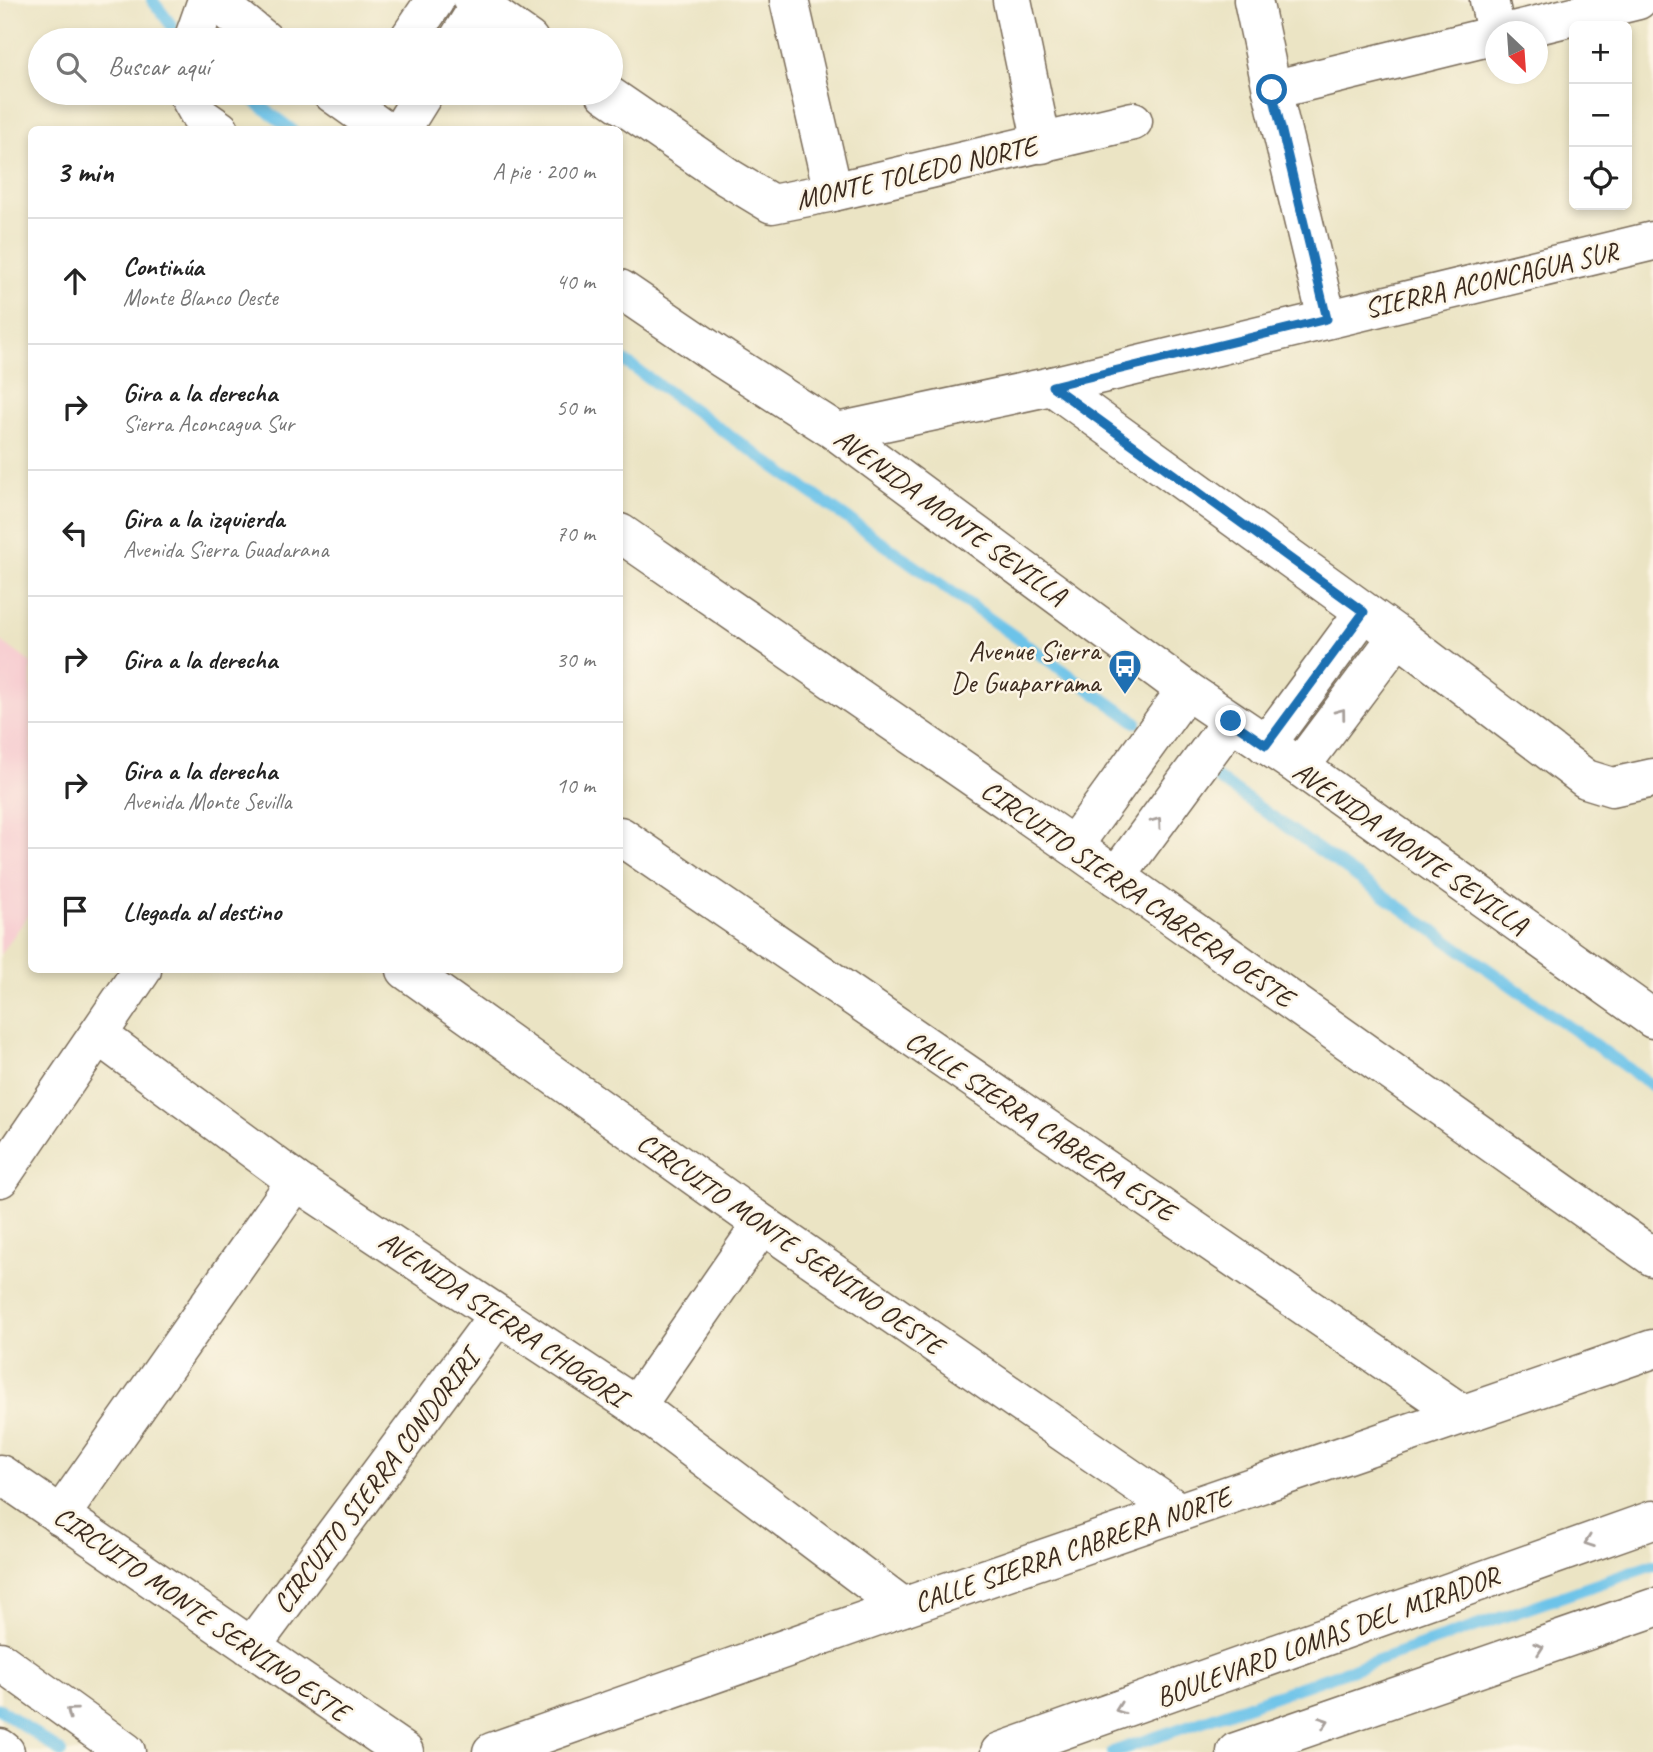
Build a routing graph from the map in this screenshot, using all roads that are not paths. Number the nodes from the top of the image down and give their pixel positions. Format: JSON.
{"nodes":[{"id":1,"x":207,"y":0,"type":"edge"},
{"id":2,"x":215,"y":0,"type":"edge"},
{"id":3,"x":435,"y":0,"type":"edge"},
{"id":4,"x":789,"y":0,"type":"edge"},
{"id":5,"x":1012,"y":0,"type":"edge"},
{"id":6,"x":1253,"y":0,"type":"edge"},
{"id":7,"x":1489,"y":0,"type":"edge"},
{"id":8,"x":1638,"y":0,"type":"edge"},
{"id":9,"x":475,"y":3,"type":"edge"},
{"id":10,"x":1493,"y":21,"type":"edge"},
{"id":11,"x":1548,"y":22,"type":"edge"},
{"id":12,"x":197,"y":28,"type":"edge"},
{"id":13,"x":249,"y":28,"type":"edge"},
{"id":14,"x":416,"y":28,"type":"edge"},
{"id":15,"x":464,"y":28,"type":"edge"},
{"id":16,"x":511,"y":28,"type":"edge"},
{"id":17,"x":1485,"y":36,"type":"edge"},
{"id":18,"x":1272,"y":90,"type":"junction"},
{"id":19,"x":194,"y":105,"type":"edge"},
{"id":20,"x":417,"y":105,"type":"edge"},
{"id":21,"x":623,"y":105,"type":"edge"},
{"id":22,"x":1133,"y":121,"type":"dead end"},
{"id":23,"x":214,"y":126,"type":"edge"},
{"id":24,"x":403,"y":126,"type":"edge"},
{"id":25,"x":1042,"y":144,"type":"junction"},
{"id":26,"x":833,"y":192,"type":"junction"},
{"id":27,"x":1653,"y":241,"type":"edge"},
{"id":28,"x":623,"y":291,"type":"edge"},
{"id":29,"x":1327,"y":319,"type":"junction"},
{"id":30,"x":1052,"y":386,"type":"junction"},
{"id":31,"x":837,"y":432,"type":"junction"},
{"id":32,"x":623,"y":535,"type":"edge"},
{"id":33,"x":1364,"y":612,"type":"junction"},
{"id":34,"x":1398,"y":636,"type":"junction"},
{"id":35,"x":1186,"y":690,"type":"junction"},
{"id":36,"x":1231,"y":721,"type":"junction"},
{"id":37,"x":1266,"y":745,"type":"junction"},
{"id":38,"x":1300,"y":767,"type":"junction"},
{"id":39,"x":1653,"y":778,"type":"edge"},
{"id":40,"x":623,"y":838,"type":"edge"},
{"id":41,"x":1073,"y":846,"type":"junction"},
{"id":42,"x":1116,"y":877,"type":"junction"},
{"id":43,"x":140,"y":973,"type":"edge"},
{"id":44,"x":410,"y":973,"type":"edge"},
{"id":45,"x":1653,"y":1019,"type":"edge"},
{"id":46,"x":98,"y":1035,"type":"junction"},
{"id":47,"x":0,"y":1178,"type":"edge"},
{"id":48,"x":296,"y":1181,"type":"junction"},
{"id":49,"x":762,"y":1224,"type":"junction"},
{"id":50,"x":1653,"y":1257,"type":"edge"},
{"id":51,"x":498,"y":1315,"type":"junction"},
{"id":52,"x":1653,"y":1349,"type":"edge"},
{"id":53,"x":636,"y":1406,"type":"junction"},
{"id":54,"x":1462,"y":1414,"type":"junction"},
{"id":55,"x":0,"y":1474,"type":"edge"},
{"id":56,"x":1179,"y":1512,"type":"junction"},
{"id":57,"x":60,"y":1516,"type":"junction"},
{"id":58,"x":1653,"y":1520,"type":"edge"},
{"id":59,"x":903,"y":1607,"type":"junction"},
{"id":60,"x":1653,"y":1608,"type":"edge"},
{"id":61,"x":251,"y":1647,"type":"junction"},
{"id":62,"x":0,"y":1661,"type":"edge"},
{"id":63,"x":0,"y":1748,"type":"edge"},
{"id":64,"x":5,"y":1752,"type":"edge"},
{"id":65,"x":126,"y":1752,"type":"edge"},
{"id":66,"x":404,"y":1752,"type":"edge"},
{"id":67,"x":492,"y":1752,"type":"edge"},
{"id":68,"x":1000,"y":1752,"type":"edge"},
{"id":69,"x":1236,"y":1752,"type":"edge"}],
"edges":[{"from":1,"to":12,"type":"street"},
{"from":2,"to":13,"type":"street"},
{"from":3,"to":14,"type":"street"},
{"from":4,"to":26,"type":"street"},
{"from":5,"to":25,"type":"street"},
{"from":6,"to":18,"type":"street"},
{"from":7,"to":10,"type":"street"},
{"from":8,"to":11,"type":"street"},
{"from":9,"to":15,"type":"street"},
{"from":9,"to":16,"type":"street"},
{"from":17,"to":18,"type":"street"},
{"from":18,"to":29,"type":"street"},
{"from":19,"to":23,"type":"street"},
{"from":20,"to":24,"type":"street"},
{"from":21,"to":26,"type":"street","name":"MONTE TOLEDO NORTE"},
{"from":22,"to":25,"type":"street","name":"MONTE TOLEDO NORTE"},
{"from":25,"to":26,"type":"street","name":"MONTE TOLEDO NORTE"},
{"from":27,"to":29,"type":"street","name":"SIERRA ACONCAGUA SUR"},
{"from":28,"to":31,"type":"street","name":"AVENIDA MONTE SEVILLA"},
{"from":29,"to":30,"type":"street","name":"SIERRA ACONCAGUA SUR"},
{"from":30,"to":31,"type":"street","name":"SIERRA ACONCAGUA SUR"},
{"from":30,"to":33,"type":"street"},
{"from":31,"to":35,"type":"street","name":"AVENIDA MONTE SEVILLA"},
{"from":32,"to":41,"type":"street","name":"CIRCUITO SIERRA CABRERA OESTE"},
{"from":33,"to":34,"type":"street"},
{"from":33,"to":37,"type":"street"},
{"from":38,"to":34,"type":"street","one_way":true},
{"from":34,"to":39,"type":"street"},
{"from":35,"to":36,"type":"street","name":"AVENIDA MONTE SEVILLA"},
{"from":35,"to":41,"type":"street"},
{"from":36,"to":37,"type":"street","name":"AVENIDA MONTE SEVILLA"},
{"from":42,"to":36,"type":"street","one_way":true},
{"from":37,"to":38,"type":"street","name":"AVENIDA MONTE SEVILLA"},
{"from":38,"to":45,"type":"street","name":"AVENIDA MONTE SEVILLA"},
{"from":40,"to":54,"type":"street","name":"CALLE SIERRA CABRERA ESTE"},
{"from":41,"to":42,"type":"street","name":"CIRCUITO SIERRA CABRERA OESTE"},
{"from":42,"to":50,"type":"street","name":"CIRCUITO SIERRA CABRERA OESTE"},
{"from":43,"to":46,"type":"street"},
{"from":44,"to":49,"type":"street","name":"CIRCUITO MONTE SERVINO OESTE"},
{"from":46,"to":47,"type":"street"},
{"from":46,"to":48,"type":"street","name":"AVENIDA SIERRA CHOGORI"},
{"from":48,"to":51,"type":"street","name":"AVENIDA SIERRA CHOGORI"},
{"from":48,"to":57,"type":"street"},
{"from":49,"to":53,"type":"street"},
{"from":49,"to":56,"type":"street","name":"CIRCUITO MONTE SERVINO OESTE"},
{"from":51,"to":53,"type":"street","name":"AVENIDA SIERRA CHOGORI"},
{"from":51,"to":61,"type":"street","name":"CIRCUITO SIERRA CONDORIRI"},
{"from":52,"to":54,"type":"street","name":"CALLE SIERRA CABRERA NORTE"},
{"from":53,"to":59,"type":"street","name":"AVENIDA SIERRA CHOGORI"},
{"from":54,"to":56,"type":"street","name":"CALLE SIERRA CABRERA NORTE"},
{"from":55,"to":57,"type":"street","name":"CIRCUITO MONTE SERVINO ESTE"},
{"from":56,"to":59,"type":"street","name":"CALLE SIERRA CABRERA NORTE"},
{"from":57,"to":61,"type":"street","name":"CIRCUITO MONTE SERVINO ESTE"},
{"from":58,"to":68,"type":"street","name":"BOULEVARD LOMAS DEL MIRADOR","one_way":true},
{"from":59,"to":67,"type":"street","name":"CALLE SIERRA CABRERA NORTE"},
{"from":69,"to":60,"type":"street","one_way":true},
{"from":61,"to":66,"type":"street","name":"CIRCUITO MONTE SERVINO ESTE"},
{"from":65,"to":62,"type":"street","one_way":true},
{"from":63,"to":64,"type":"street"}]}
